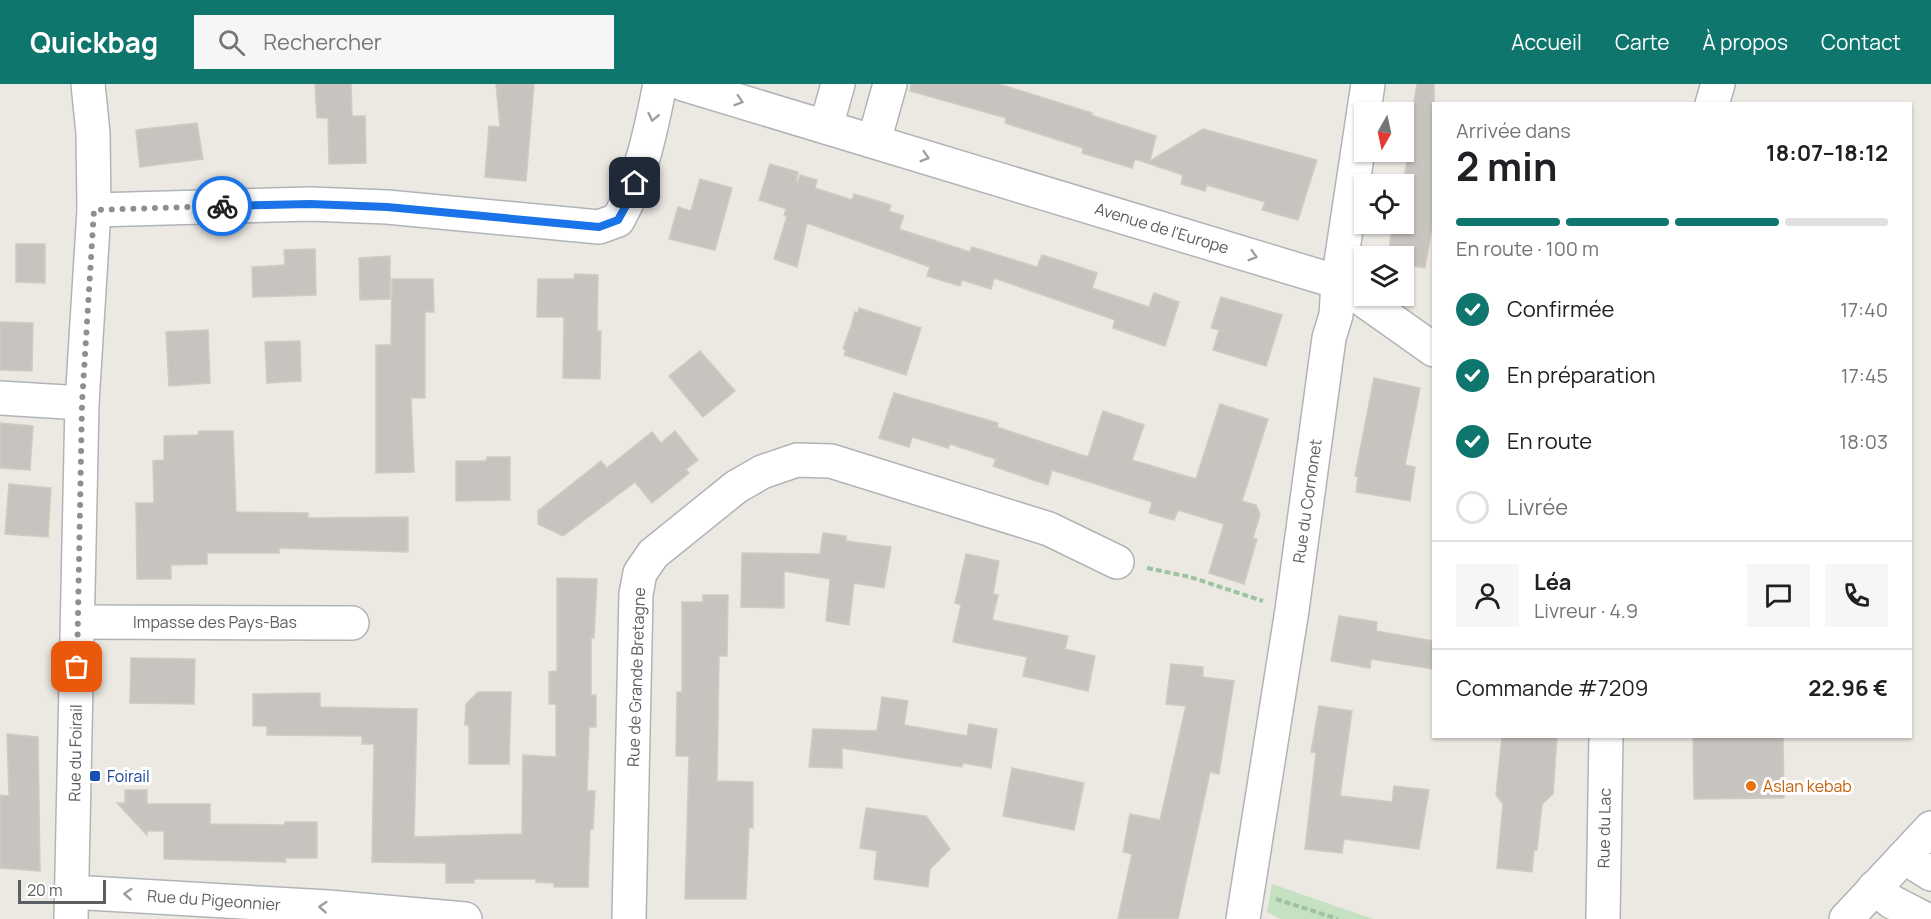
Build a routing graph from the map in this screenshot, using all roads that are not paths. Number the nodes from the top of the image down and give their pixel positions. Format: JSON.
{"nodes":[{"id":1,"x":88,"y":84,"type":"edge"},
{"id":2,"x":660,"y":84,"type":"edge"},
{"id":3,"x":683,"y":84,"type":"edge"},
{"id":4,"x":838,"y":84,"type":"edge"},
{"id":5,"x":890,"y":84,"type":"edge"},
{"id":6,"x":1368,"y":84,"type":"edge"},
{"id":7,"x":1718,"y":84,"type":"edge"},
{"id":8,"x":1713,"y":102,"type":"edge"},
{"id":9,"x":826,"y":127,"type":"junction"},
{"id":10,"x":874,"y":141,"type":"junction"},
{"id":11,"x":94,"y":210,"type":"junction"},
{"id":12,"x":1338,"y":282,"type":"junction"},
{"id":13,"x":1432,"y":349,"type":"edge"},
{"id":14,"x":0,"y":398,"type":"edge"},
{"id":15,"x":82,"y":403,"type":"junction"},
{"id":16,"x":1117,"y":562,"type":"road end"},
{"id":17,"x":78,"y":622,"type":"junction"},
{"id":18,"x":352,"y":623,"type":"dead end"},
{"id":19,"x":1606,"y":738,"type":"edge"},
{"id":20,"x":1931,"y":828,"type":"edge"},
{"id":21,"x":1904,"y":856,"type":"junction"},
{"id":22,"x":1931,"y":874,"type":"edge"},
{"id":23,"x":1874,"y":888,"type":"junction"},
{"id":24,"x":71,"y":905,"type":"edge"},
{"id":25,"x":1245,"y":906,"type":"edge"},
{"id":26,"x":465,"y":919,"type":"edge"},
{"id":27,"x":630,"y":919,"type":"edge"},
{"id":28,"x":1603,"y":919,"type":"edge"},
{"id":29,"x":1846,"y":919,"type":"edge"},
{"id":30,"x":1925,"y":919,"type":"edge"}],
"edges":[{"from":1,"to":11,"type":"street","name":"Rue du Foirail"},
{"from":2,"to":11,"type":"street","one_way":true},
{"from":3,"to":9,"type":"street","name":"Avenue de l'Europe","one_way":true},
{"from":4,"to":9,"type":"street"},
{"from":5,"to":10,"type":"street"},
{"from":6,"to":12,"type":"street","name":"Rue du Cornonet"},
{"from":7,"to":8,"type":"street"},
{"from":9,"to":10,"type":"street","name":"Avenue de l'Europe"},
{"from":10,"to":12,"type":"street","name":"Avenue de l'Europe","one_way":true},
{"from":11,"to":15,"type":"street","name":"Rue du Foirail"},
{"from":12,"to":13,"type":"street","name":"Avenue de l'Europe"},
{"from":12,"to":25,"type":"street","name":"Rue du Cornonet"},
{"from":14,"to":15,"type":"street"},
{"from":15,"to":17,"type":"street","name":"Rue du Foirail"},
{"from":16,"to":27,"type":"street","name":"Rue de Grande Bretagne"},
{"from":17,"to":18,"type":"street","name":"Impasse des Pays-Bas"},
{"from":17,"to":24,"type":"street","name":"Rue du Foirail"},
{"from":19,"to":28,"type":"street","name":"Rue du Lac"},
{"from":20,"to":21,"type":"street"},
{"from":21,"to":22,"type":"street"},
{"from":21,"to":23,"type":"street"},
{"from":23,"to":29,"type":"street"},
{"from":23,"to":30,"type":"street"},
{"from":26,"to":24,"type":"street","name":"Rue du Pigeonnier","one_way":true}]}
